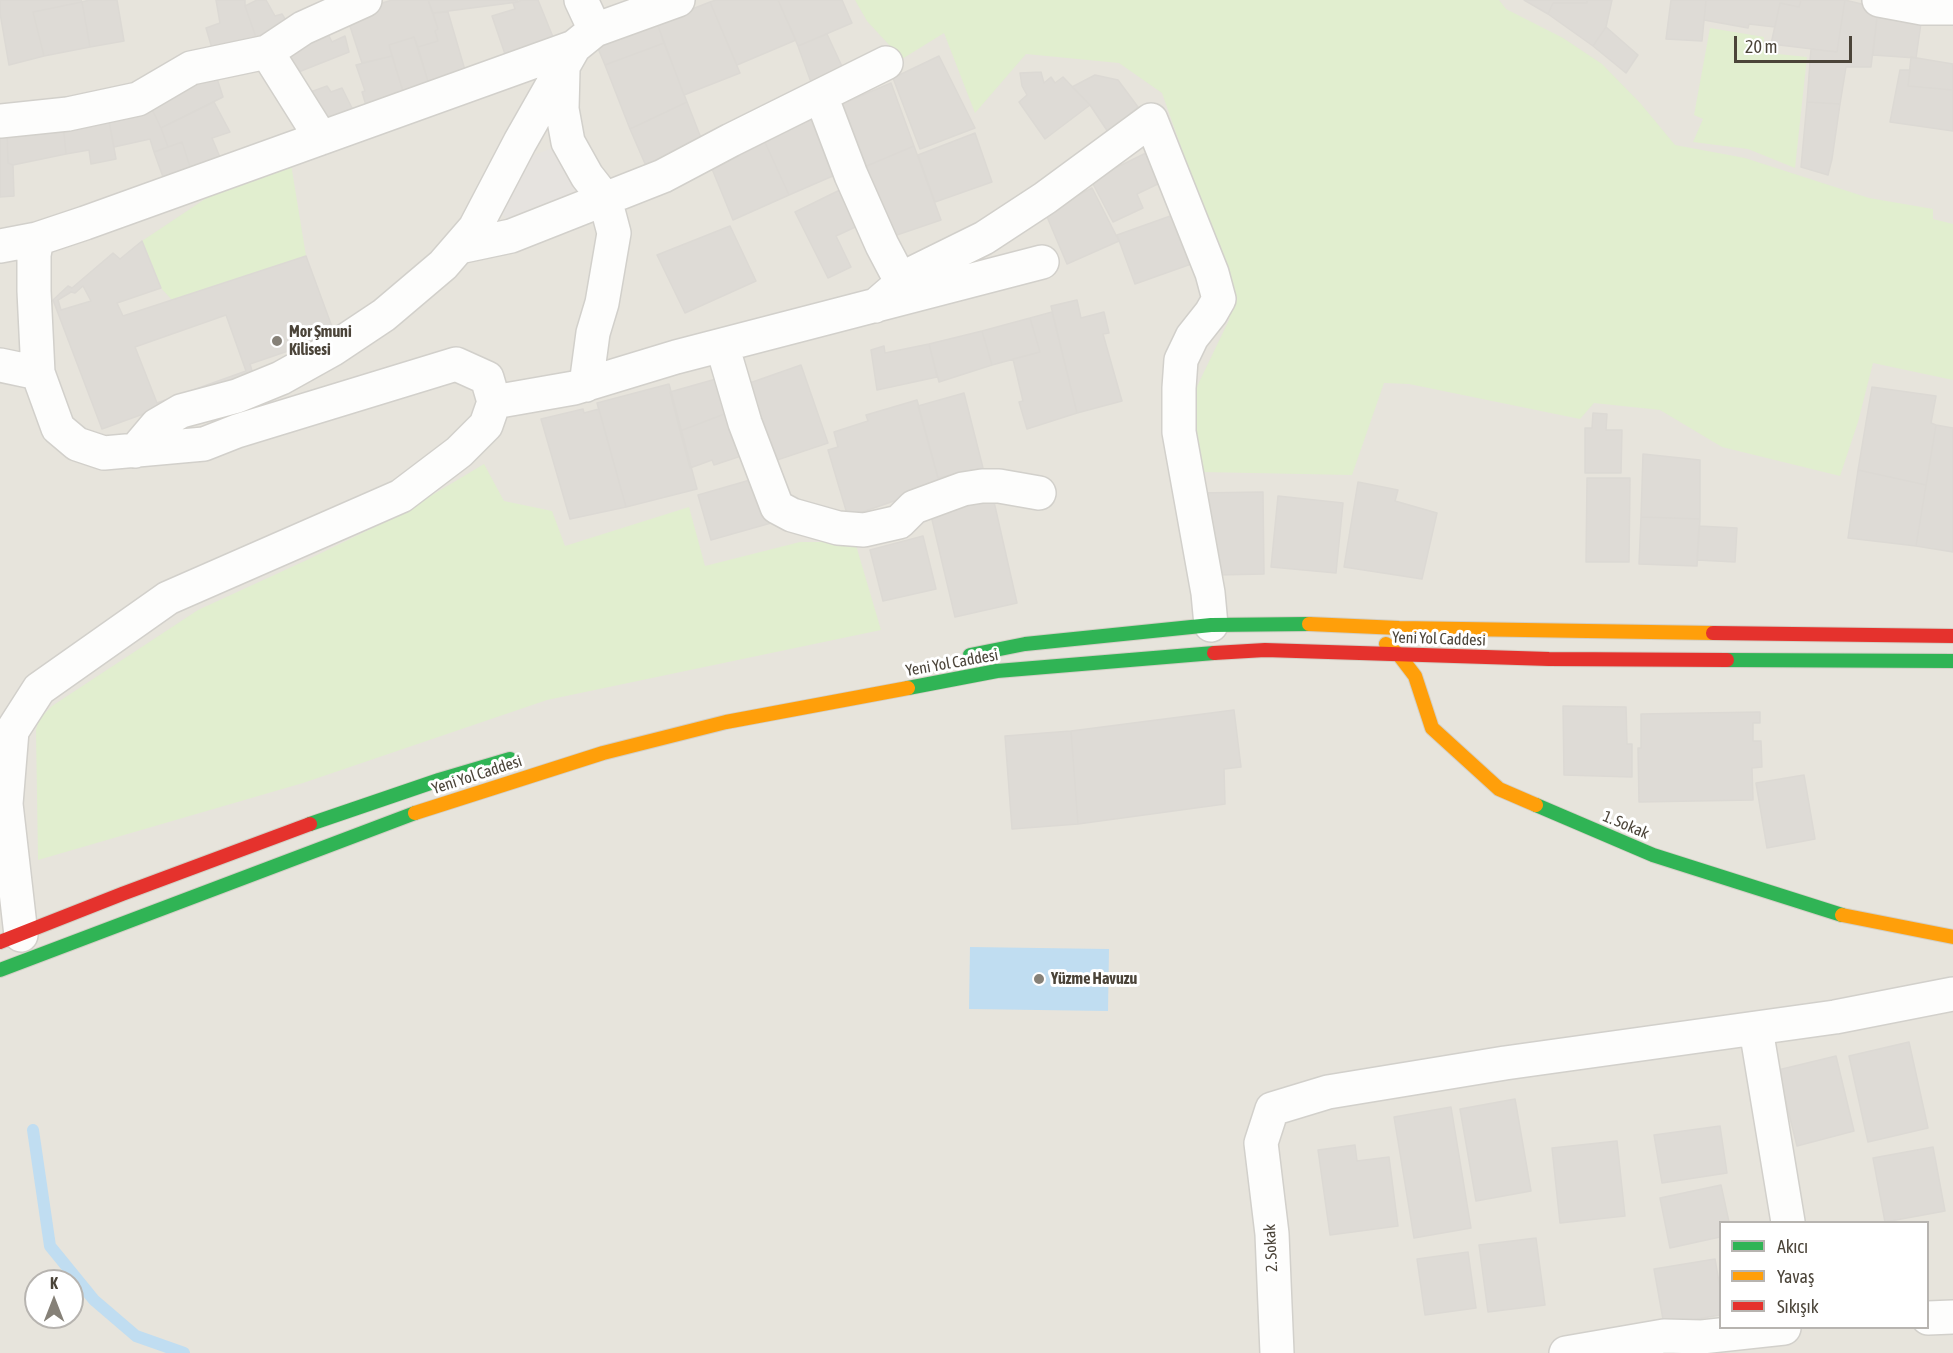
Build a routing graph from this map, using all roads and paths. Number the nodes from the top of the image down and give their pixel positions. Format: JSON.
{"nodes":[{"id":1,"x":365,"y":0,"type":"edge"},
{"id":2,"x":581,"y":0,"type":"edge"},
{"id":3,"x":678,"y":0,"type":"edge"},
{"id":4,"x":1879,"y":0,"type":"edge"},
{"id":5,"x":1953,"y":8,"type":"edge"},
{"id":6,"x":577,"y":47,"type":"junction"},
{"id":7,"x":267,"y":52,"type":"junction"},
{"id":8,"x":886,"y":63,"type":"dead end"},
{"id":9,"x":821,"y":96,"type":"junction"},
{"id":10,"x":0,"y":121,"type":"edge"},
{"id":11,"x":321,"y":138,"type":"junction"},
{"id":12,"x":605,"y":199,"type":"junction"},
{"id":13,"x":37,"y":239,"type":"junction"},
{"id":14,"x":0,"y":246,"type":"edge"},
{"id":15,"x":459,"y":247,"type":"junction"},
{"id":16,"x":1042,"y":262,"type":"dead end"},
{"id":17,"x":902,"y":283,"type":"junction"},
{"id":18,"x":875,"y":306,"type":"junction"},
{"id":19,"x":722,"y":345,"type":"junction"},
{"id":20,"x":0,"y":365,"type":"edge"},
{"id":21,"x":38,"y":373,"type":"junction"},
{"id":22,"x":586,"y":385,"type":"junction"},
{"id":23,"x":494,"y":402,"type":"junction"},
{"id":24,"x":135,"y":451,"type":"junction"},
{"id":25,"x":1039,"y":493,"type":"dead end"},
{"id":26,"x":1211,"y":625,"type":"junction"},
{"id":27,"x":1364,"y":626,"type":"junction"},
{"id":28,"x":1953,"y":636,"type":"edge"},
{"id":29,"x":1399,"y":655,"type":"junction"},
{"id":30,"x":957,"y":657,"type":"dead end"},
{"id":31,"x":1953,"y":661,"type":"edge"},
{"id":32,"x":526,"y":755,"type":"dead end"},
{"id":33,"x":10,"y":921,"type":"edge"},
{"id":34,"x":1953,"y":937,"type":"edge"},
{"id":35,"x":0,"y":970,"type":"edge"},
{"id":36,"x":1953,"y":994,"type":"edge"},
{"id":37,"x":1756,"y":1029,"type":"junction"},
{"id":38,"x":1788,"y":1221,"type":"edge"},
{"id":39,"x":1953,"y":1317,"type":"edge"},
{"id":40,"x":1929,"y":1318,"type":"edge"},
{"id":41,"x":1779,"y":1329,"type":"edge"},
{"id":42,"x":1703,"y":1345,"type":"edge"},
{"id":43,"x":1277,"y":1353,"type":"edge"},
{"id":44,"x":1566,"y":1353,"type":"edge"}],
"edges":[{"from":1,"to":7,"type":"street"},
{"from":2,"to":6,"type":"street"},
{"from":3,"to":6,"type":"street"},
{"from":4,"to":5,"type":"street"},
{"from":6,"to":11,"type":"street"},
{"from":6,"to":12,"type":"street"},
{"from":6,"to":15,"type":"street"},
{"from":7,"to":10,"type":"street"},
{"from":7,"to":11,"type":"street"},
{"from":8,"to":9,"type":"street"},
{"from":9,"to":12,"type":"street"},
{"from":9,"to":17,"type":"street"},
{"from":11,"to":13,"type":"street"},
{"from":12,"to":15,"type":"street"},
{"from":12,"to":22,"type":"street"},
{"from":13,"to":14,"type":"street"},
{"from":13,"to":21,"type":"street"},
{"from":15,"to":24,"type":"street"},
{"from":16,"to":18,"type":"street"},
{"from":17,"to":18,"type":"street"},
{"from":17,"to":26,"type":"street"},
{"from":18,"to":19,"type":"street"},
{"from":19,"to":22,"type":"street"},
{"from":19,"to":25,"type":"street"},
{"from":20,"to":21,"type":"street"},
{"from":21,"to":24,"type":"street"},
{"from":22,"to":23,"type":"street"},
{"from":23,"to":24,"type":"street"},
{"from":23,"to":33,"type":"street"},
{"from":26,"to":27,"type":"main road","name":"Yeni Yol Caddesi"},
{"from":26,"to":30,"type":"main road","name":"Yeni Yol Caddesi"},
{"from":27,"to":28,"type":"main road","name":"Yeni Yol Caddesi"},
{"from":27,"to":29,"type":"main road","name":"1. Sokak"},
{"from":29,"to":31,"type":"main road","name":"Yeni Yol Caddesi"},
{"from":29,"to":34,"type":"main road","name":"1. Sokak"},
{"from":29,"to":35,"type":"main road","name":"Yeni Yol Caddesi"},
{"from":32,"to":33,"type":"main road","name":"Yeni Yol Caddesi"},
{"from":36,"to":37,"type":"street"},
{"from":37,"to":38,"type":"street"},
{"from":37,"to":43,"type":"street","name":"2. Sokak"},
{"from":39,"to":40,"type":"street"},
{"from":41,"to":42,"type":"street"},
{"from":42,"to":44,"type":"street"}]}
